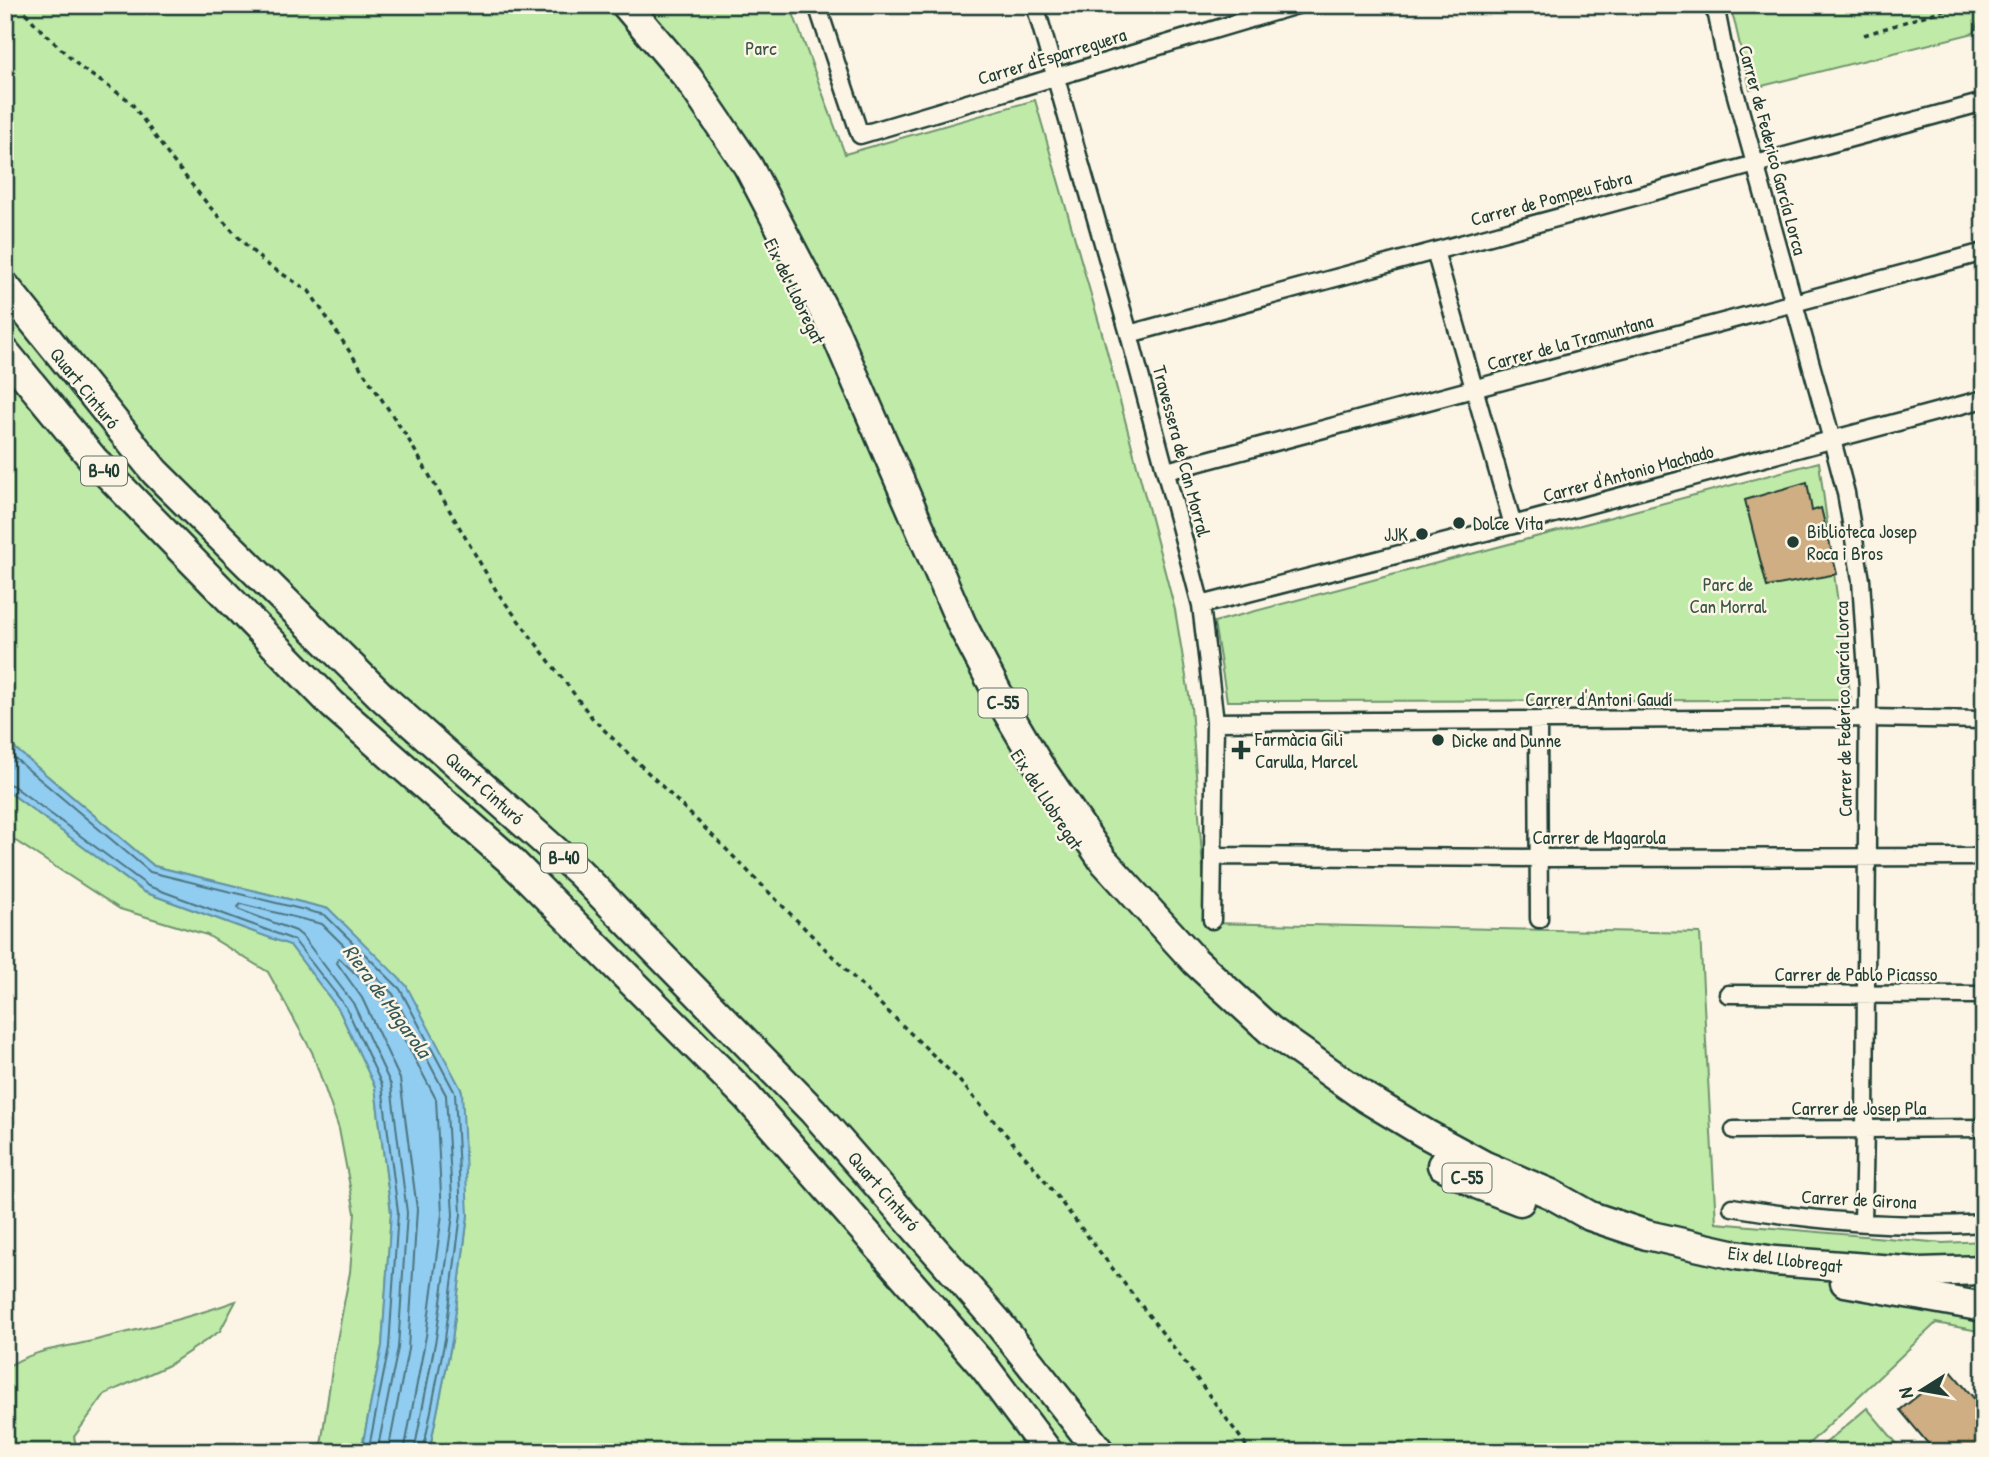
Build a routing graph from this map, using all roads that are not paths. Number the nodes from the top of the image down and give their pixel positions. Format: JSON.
{"nodes":[{"id":1,"x":604,"y":5,"type":"edge"},
{"id":2,"x":625,"y":5,"type":"edge"},
{"id":3,"x":817,"y":5,"type":"edge"},
{"id":4,"x":1035,"y":5,"type":"edge"},
{"id":5,"x":1297,"y":5,"type":"edge"},
{"id":6,"x":1711,"y":5,"type":"edge"},
{"id":7,"x":1271,"y":9,"type":"edge"},
{"id":8,"x":1056,"y":77,"type":"junction"},
{"id":9,"x":1984,"y":102,"type":"edge"},
{"id":10,"x":1755,"y":165,"type":"junction"},
{"id":11,"x":1434,"y":251,"type":"junction"},
{"id":12,"x":1984,"y":252,"type":"edge"},
{"id":13,"x":5,"y":286,"type":"edge"},
{"id":14,"x":1794,"y":303,"type":"junction"},
{"id":15,"x":1129,"y":334,"type":"junction"},
{"id":16,"x":5,"y":352,"type":"edge"},
{"id":17,"x":1474,"y":389,"type":"junction"},
{"id":18,"x":1984,"y":399,"type":"edge"},
{"id":19,"x":1832,"y":440,"type":"junction"},
{"id":20,"x":1167,"y":471,"type":"junction"},
{"id":21,"x":1513,"y":525,"type":"junction"},
{"id":22,"x":1201,"y":605,"type":"junction"},
{"id":23,"x":1867,"y":718,"type":"junction"},
{"id":24,"x":1538,"y":720,"type":"junction"},
{"id":25,"x":1984,"y":720,"type":"edge"},
{"id":26,"x":1215,"y":722,"type":"junction"},
{"id":27,"x":1215,"y":856,"type":"junction"},
{"id":28,"x":1984,"y":857,"type":"edge"},
{"id":29,"x":1538,"y":858,"type":"junction"},
{"id":30,"x":1867,"y":858,"type":"junction"},
{"id":31,"x":1539,"y":919,"type":"dead end"},
{"id":32,"x":1212,"y":920,"type":"dead end"},
{"id":33,"x":1728,"y":994,"type":"dead end"},
{"id":34,"x":1866,"y":994,"type":"junction"},
{"id":35,"x":1984,"y":995,"type":"edge"},
{"id":36,"x":1984,"y":1128,"type":"edge"},
{"id":37,"x":1866,"y":1129,"type":"junction"},
{"id":38,"x":1734,"y":1130,"type":"dead end"},
{"id":39,"x":1732,"y":1207,"type":"dead end"},
{"id":40,"x":1590,"y":1216,"type":"junction"},
{"id":41,"x":1863,"y":1222,"type":"junction"},
{"id":42,"x":1984,"y":1223,"type":"edge"},
{"id":43,"x":1776,"y":1261,"type":"junction"},
{"id":44,"x":1984,"y":1270,"type":"edge"},
{"id":45,"x":1984,"y":1307,"type":"edge"},
{"id":46,"x":1048,"y":1452,"type":"edge"},
{"id":47,"x":1100,"y":1452,"type":"edge"}],
"edges":[{"from":1,"to":40,"type":"highway","name":"Eix del Llobregat","number":"C-55"},
{"from":2,"to":40,"type":"highway","name":"Eix del Llobregat","number":"C-55"},
{"from":3,"to":8,"type":"street","name":"Carrer d'Esparreguera"},
{"from":4,"to":8,"type":"street","name":"Travessera de Can Morral"},
{"from":5,"to":7,"type":"street","name":"Carrer d'Esparreguera"},
{"from":6,"to":10,"type":"street","name":"Carrer de Federico García Lorca"},
{"from":7,"to":8,"type":"street","name":"Carrer d'Esparreguera"},
{"from":8,"to":15,"type":"street","name":"Travessera de Can Morral"},
{"from":9,"to":10,"type":"street","name":"Carrer de Pompeu Fabra"},
{"from":10,"to":11,"type":"street","name":"Carrer de Pompeu Fabra"},
{"from":10,"to":14,"type":"street","name":"Carrer de Federico García Lorca"},
{"from":11,"to":15,"type":"street","name":"Carrer de Pompeu Fabra"},
{"from":11,"to":17,"type":"street"},
{"from":12,"to":14,"type":"street","name":"Carrer de la Tramuntana"},
{"from":13,"to":47,"type":"highway","name":"Quart Cinturó","number":"B-40"},
{"from":14,"to":17,"type":"street","name":"Carrer de la Tramuntana"},
{"from":14,"to":19,"type":"street","name":"Carrer de Federico García Lorca"},
{"from":15,"to":20,"type":"street","name":"Travessera de Can Morral"},
{"from":16,"to":46,"type":"highway","name":"Quart Cinturó","number":"B-40"},
{"from":17,"to":20,"type":"street","name":"Carrer de la Tramuntana"},
{"from":17,"to":21,"type":"street"},
{"from":18,"to":19,"type":"street","name":"Carrer d'Antonio Machado"},
{"from":19,"to":21,"type":"street","name":"Carrer d'Antonio Machado"},
{"from":19,"to":23,"type":"street","name":"Carrer de Federico García Lorca"},
{"from":20,"to":22,"type":"street","name":"Travessera de Can Morral"},
{"from":21,"to":22,"type":"street","name":"Carrer d'Antonio Machado"},
{"from":22,"to":26,"type":"street","name":"Travessera de Can Morral"},
{"from":23,"to":24,"type":"street","name":"Carrer d'Antoni Gaudí"},
{"from":23,"to":25,"type":"street","name":"Carrer d'Antoni Gaudí"},
{"from":23,"to":30,"type":"street","name":"Carrer de Federico García Lorca"},
{"from":24,"to":26,"type":"street","name":"Carrer d'Antoni Gaudí"},
{"from":24,"to":29,"type":"street"},
{"from":26,"to":27,"type":"street","name":"Travessera de Can Morral"},
{"from":27,"to":29,"type":"street","name":"Carrer de Magarola"},
{"from":27,"to":32,"type":"street","name":"Travessera de Can Morral"},
{"from":28,"to":30,"type":"street","name":"Carrer de Magarola"},
{"from":29,"to":30,"type":"street","name":"Carrer de Magarola"},
{"from":29,"to":31,"type":"street"},
{"from":30,"to":34,"type":"street","name":"Carrer de Federico García Lorca"},
{"from":33,"to":34,"type":"street","name":"Carrer de Pablo Picasso"},
{"from":34,"to":35,"type":"street","name":"Carrer de Pablo Picasso"},
{"from":34,"to":37,"type":"street","name":"Carrer de Federico García Lorca"},
{"from":36,"to":37,"type":"street","name":"Carrer de Josep Pla"},
{"from":37,"to":38,"type":"street","name":"Carrer de Josep Pla"},
{"from":37,"to":41,"type":"street","name":"Carrer de Federico García Lorca"},
{"from":39,"to":41,"type":"street","name":"Carrer de Girona"},
{"from":40,"to":43,"type":"highway","name":"Eix del Llobregat","number":"C-55"},
{"from":41,"to":42,"type":"street","name":"Carrer de Girona"},
{"from":43,"to":44,"type":"highway","name":"Eix del Llobregat","number":"C-55"},
{"from":43,"to":45,"type":"highway"}]}
